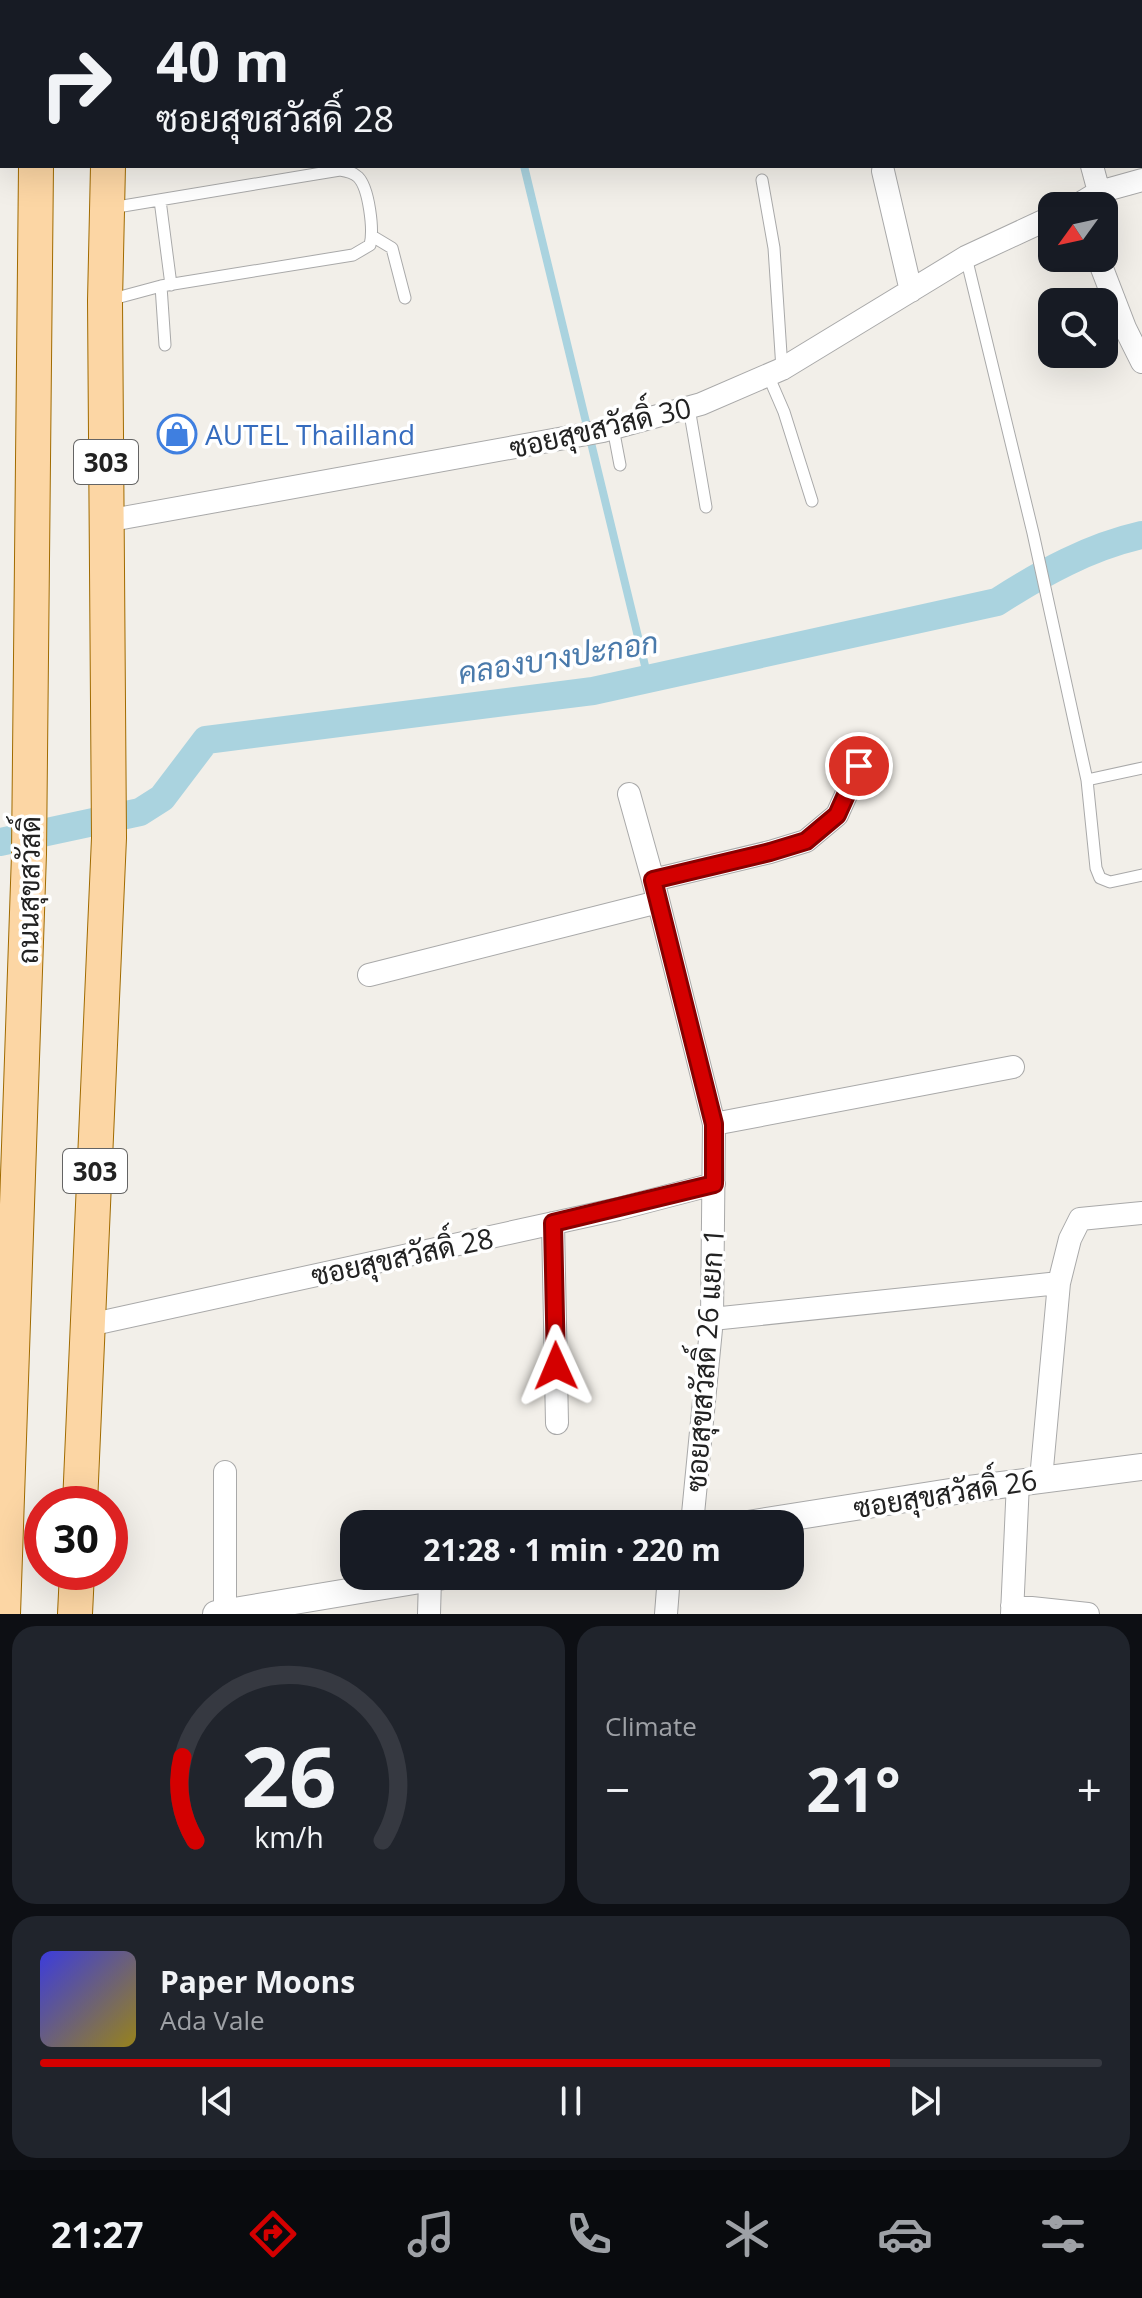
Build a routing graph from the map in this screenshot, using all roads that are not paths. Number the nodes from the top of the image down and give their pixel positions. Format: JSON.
{"nodes":[{"id":1,"x":36,"y":168,"type":"edge"},
{"id":2,"x":108,"y":168,"type":"edge"},
{"id":3,"x":1093,"y":168,"type":"edge"},
{"id":4,"x":883,"y":171,"type":"dead end"},
{"id":5,"x":762,"y":180,"type":"dead end"},
{"id":6,"x":1142,"y":180,"type":"edge"},
{"id":7,"x":1099,"y":192,"type":"joint"},
{"id":8,"x":160,"y":200,"type":"junction"},
{"id":9,"x":107,"y":209,"type":"junction"},
{"id":10,"x":1038,"y":224,"type":"edge"},
{"id":11,"x":372,"y":236,"type":"junction"},
{"id":12,"x":966,"y":257,"type":"junction"},
{"id":13,"x":1103,"y":272,"type":"edge"},
{"id":14,"x":166,"y":285,"type":"junction"},
{"id":15,"x":911,"y":291,"type":"junction"},
{"id":16,"x":405,"y":298,"type":"dead end"},
{"id":17,"x":105,"y":301,"type":"junction"},
{"id":18,"x":165,"y":345,"type":"dead end"},
{"id":19,"x":1142,"y":362,"type":"edge"},
{"id":20,"x":775,"y":372,"type":"junction"},
{"id":21,"x":689,"y":408,"type":"junction"},
{"id":22,"x":608,"y":430,"type":"junction"},
{"id":23,"x":620,"y":465,"type":"dead end"},
{"id":24,"x":812,"y":501,"type":"dead end"},
{"id":25,"x":706,"y":507,"type":"dead end"},
{"id":26,"x":106,"y":521,"type":"junction"},
{"id":27,"x":859,"y":766,"type":"dead end"},
{"id":28,"x":1142,"y":768,"type":"edge"},
{"id":29,"x":1087,"y":780,"type":"junction"},
{"id":30,"x":629,"y":794,"type":"dead end"},
{"id":31,"x":1142,"y":875,"type":"edge"},
{"id":32,"x":653,"y":880,"type":"junction"},
{"id":33,"x":658,"y":902,"type":"junction"},
{"id":34,"x":369,"y":975,"type":"dead end"},
{"id":35,"x":1013,"y":1067,"type":"dead end"},
{"id":36,"x":714,"y":1124,"type":"junction"},
{"id":37,"x":10,"y":1182,"type":"edge"},
{"id":38,"x":714,"y":1184,"type":"junction"},
{"id":39,"x":1142,"y":1213,"type":"edge"},
{"id":40,"x":553,"y":1223,"type":"junction"},
{"id":41,"x":1059,"y":1283,"type":"junction"},
{"id":42,"x":712,"y":1319,"type":"junction"},
{"id":43,"x":89,"y":1325,"type":"junction"},
{"id":44,"x":6,"y":1331,"type":"edge"},
{"id":45,"x":557,"y":1423,"type":"dead end"},
{"id":46,"x":1142,"y":1467,"type":"edge"},
{"id":47,"x":225,"y":1472,"type":"dead end"},
{"id":48,"x":1029,"y":1480,"type":"junction"},
{"id":49,"x":81,"y":1486,"type":"edge"},
{"id":50,"x":693,"y":1510,"type":"edge"},
{"id":51,"x":804,"y":1515,"type":"edge"},
{"id":52,"x":76,"y":1590,"type":"edge"},
{"id":53,"x":359,"y":1590,"type":"edge"},
{"id":54,"x":434,"y":1590,"type":"edge"},
{"id":55,"x":668,"y":1590,"type":"edge"},
{"id":56,"x":1012,"y":1610,"type":"edge"},
{"id":57,"x":221,"y":1613,"type":"edge"},
{"id":58,"x":3,"y":1614,"type":"edge"},
{"id":59,"x":75,"y":1614,"type":"edge"},
{"id":60,"x":429,"y":1614,"type":"edge"},
{"id":61,"x":666,"y":1614,"type":"edge"},
{"id":62,"x":1088,"y":1614,"type":"edge"}],
"edges":[{"from":1,"to":37,"type":"main road","name":"ถนนสุขสวัสดิ์","number":"303"},
{"from":2,"to":9,"type":"main road","number":"303"},
{"from":3,"to":7,"type":"street"},
{"from":4,"to":15,"type":"street"},
{"from":5,"to":20,"type":"lane"},
{"from":6,"to":7,"type":"street"},
{"from":8,"to":9,"type":"lane"},
{"from":8,"to":11,"type":"lane"},
{"from":8,"to":14,"type":"lane"},
{"from":9,"to":17,"type":"main road","number":"303"},
{"from":10,"to":12,"type":"street","name":"ซอยสุขสวัสดิ์ 30"},
{"from":11,"to":14,"type":"lane"},
{"from":11,"to":16,"type":"lane"},
{"from":12,"to":15,"type":"street","name":"ซอยสุขสวัสดิ์ 30"},
{"from":12,"to":29,"type":"lane"},
{"from":13,"to":19,"type":"street"},
{"from":14,"to":17,"type":"lane"},
{"from":14,"to":18,"type":"lane"},
{"from":15,"to":20,"type":"street","name":"ซอยสุขสวัสดิ์ 30"},
{"from":17,"to":26,"type":"main road","number":"303"},
{"from":20,"to":21,"type":"street","name":"ซอยสุขสวัสดิ์ 30"},
{"from":20,"to":24,"type":"lane"},
{"from":21,"to":22,"type":"street","name":"ซอยสุขสวัสดิ์ 30"},
{"from":21,"to":25,"type":"lane"},
{"from":22,"to":23,"type":"lane"},
{"from":22,"to":26,"type":"street","name":"ซอยสุขสวัสดิ์ 30"},
{"from":26,"to":43,"type":"main road","number":"303"},
{"from":27,"to":32,"type":"street"},
{"from":28,"to":29,"type":"lane"},
{"from":29,"to":31,"type":"lane"},
{"from":30,"to":32,"type":"street","name":"ซอยสุขสวัสดิ์ 26 แยก 1"},
{"from":32,"to":33,"type":"street","name":"ซอยสุขสวัสดิ์ 26 แยก 1"},
{"from":33,"to":34,"type":"street"},
{"from":33,"to":36,"type":"street","name":"ซอยสุขสวัสดิ์ 26 แยก 1"},
{"from":35,"to":36,"type":"street"},
{"from":36,"to":38,"type":"street","name":"ซอยสุขสวัสดิ์ 26 แยก 1"},
{"from":37,"to":44,"type":"main road","name":"ถนนสุขสวัสดิ์","number":"303"},
{"from":38,"to":40,"type":"street","name":"ซอยสุขสวัสดิ์ 28"},
{"from":38,"to":42,"type":"street","name":"ซอยสุขสวัสดิ์ 26 แยก 1"},
{"from":39,"to":41,"type":"street"},
{"from":40,"to":43,"type":"street","name":"ซอยสุขสวัสดิ์ 28"},
{"from":40,"to":45,"type":"street"},
{"from":41,"to":42,"type":"street"},
{"from":41,"to":48,"type":"street"},
{"from":42,"to":50,"type":"street","name":"ซอยสุขสวัสดิ์ 26 แยก 1"},
{"from":43,"to":49,"type":"main road","number":"303"},
{"from":44,"to":58,"type":"main road","name":"ถนนสุขสวัสดิ์","number":"303"},
{"from":46,"to":48,"type":"street","name":"ซอยสุขสวัสดิ์ 26"},
{"from":47,"to":57,"type":"street"},
{"from":48,"to":51,"type":"street","name":"ซอยสุขสวัสดิ์ 26"},
{"from":48,"to":56,"type":"street"},
{"from":52,"to":59,"type":"main road"},
{"from":53,"to":57,"type":"street"},
{"from":54,"to":60,"type":"street"},
{"from":55,"to":61,"type":"street"},
{"from":56,"to":62,"type":"street"}]}
